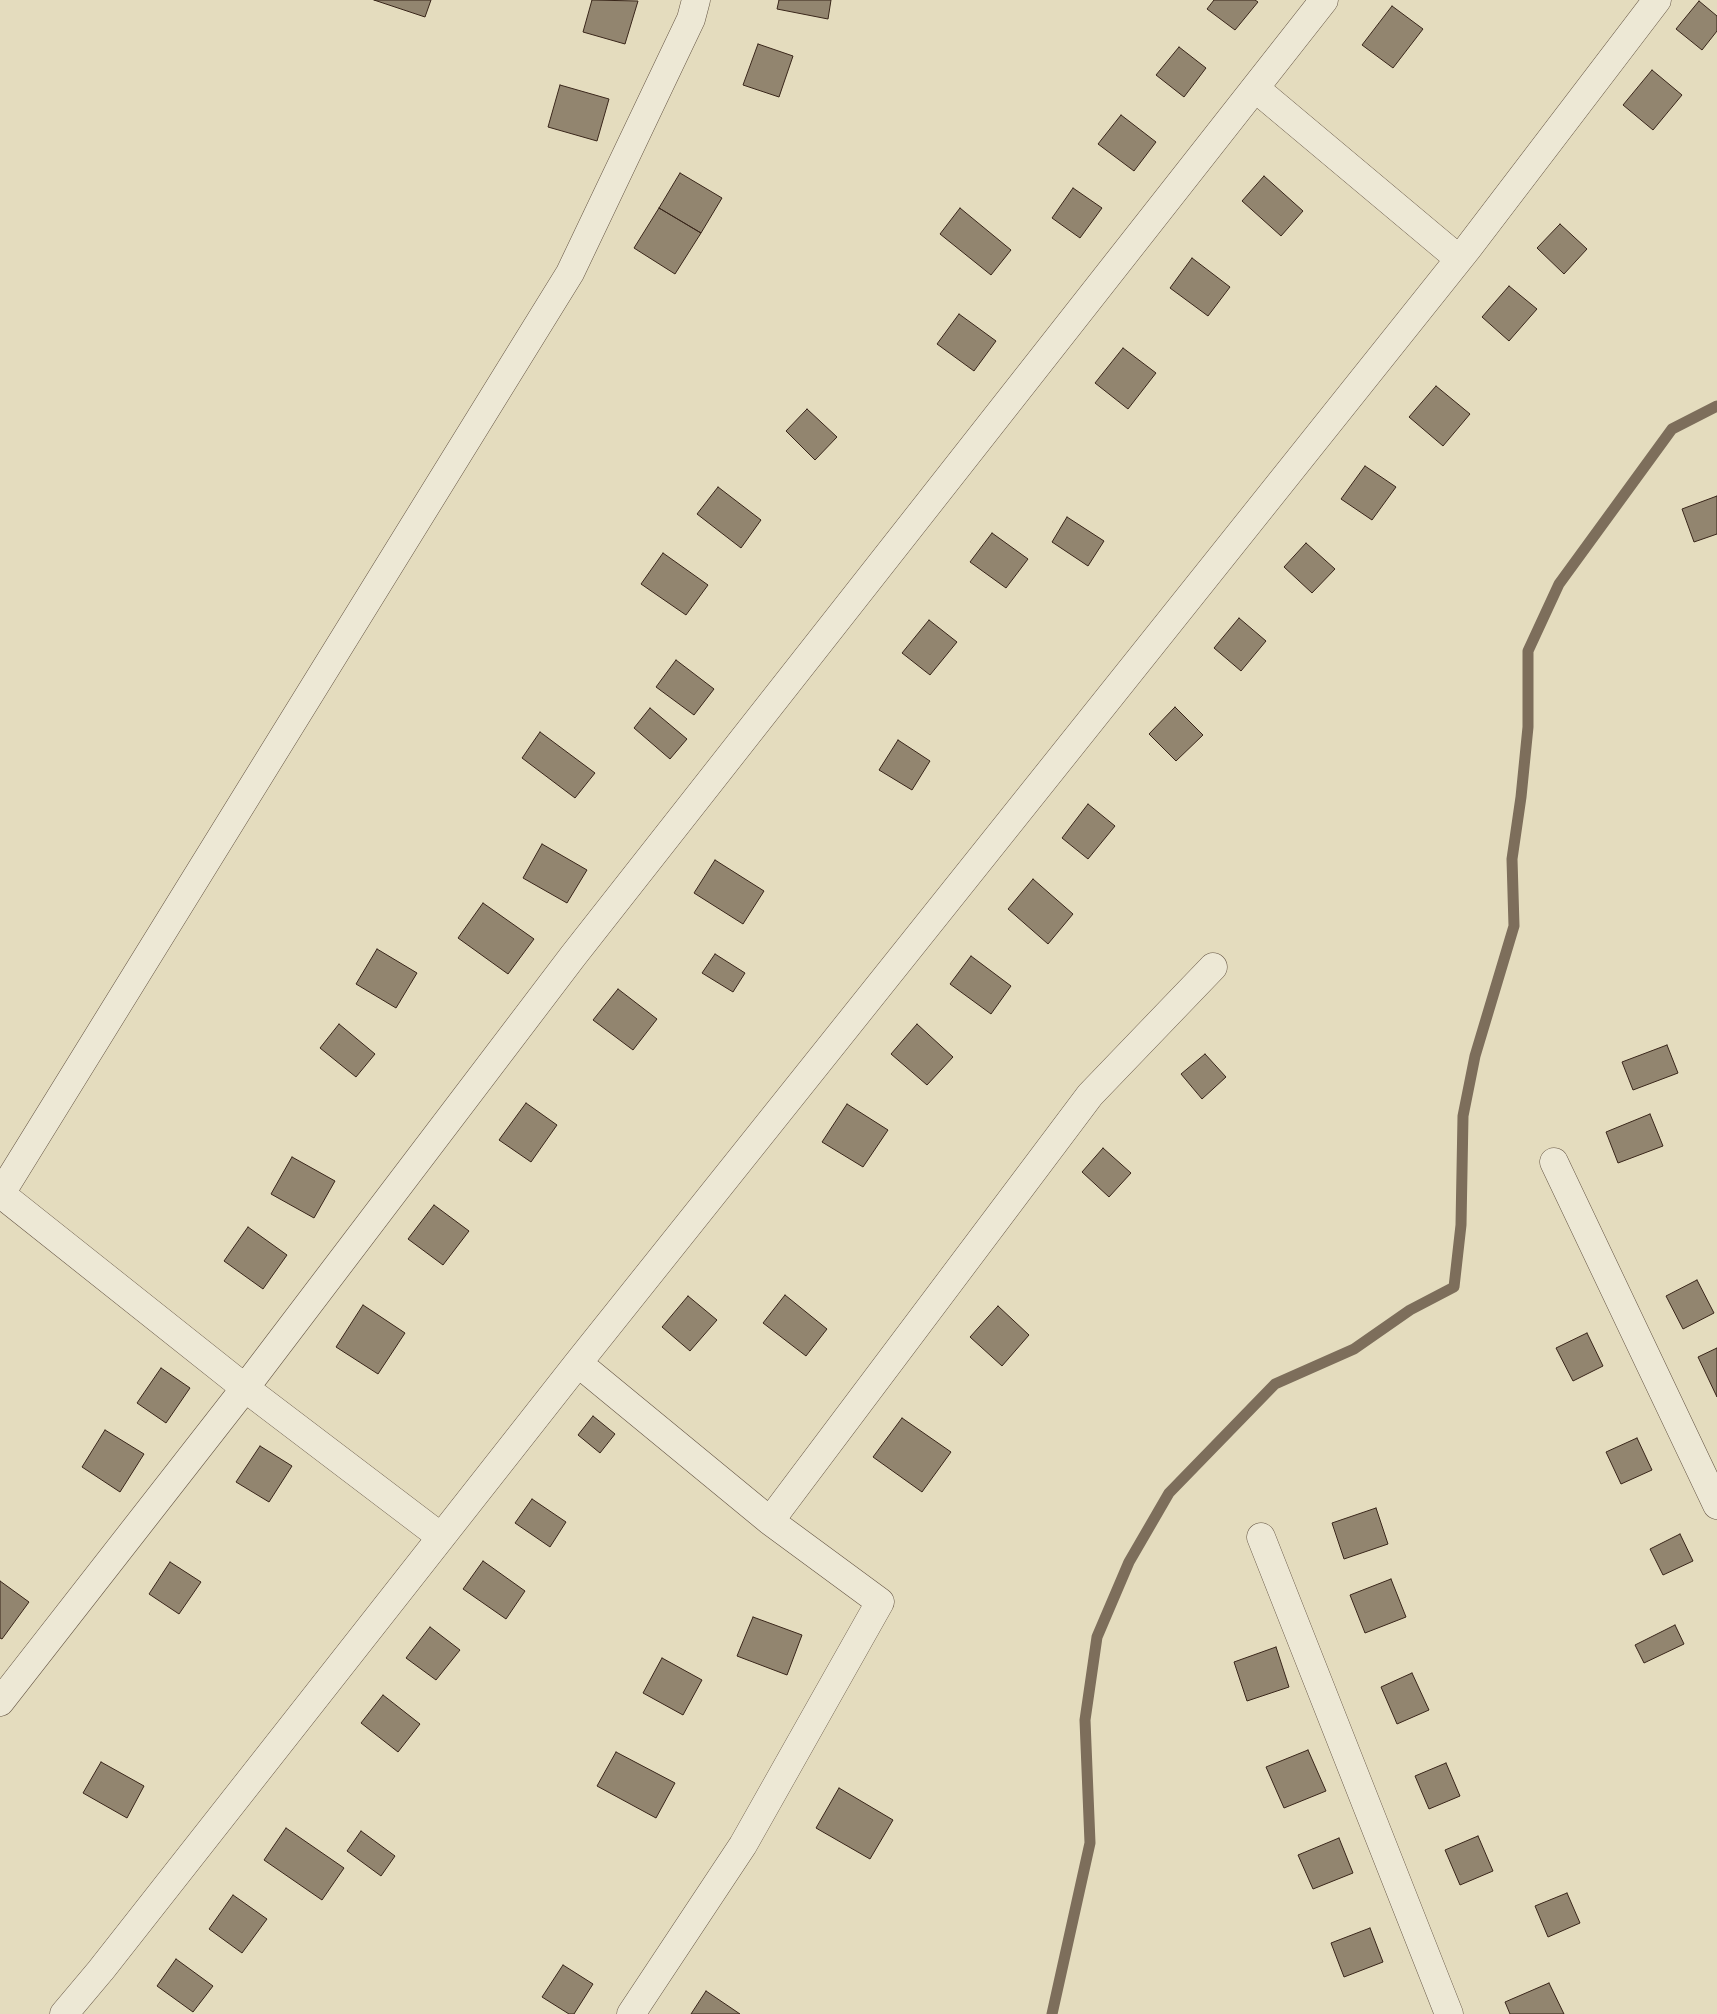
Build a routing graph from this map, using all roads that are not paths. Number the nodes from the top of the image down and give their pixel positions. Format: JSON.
{"nodes":[{"id":1,"x":696,"y":0,"type":"edge"},
{"id":2,"x":1324,"y":0,"type":"edge"},
{"id":3,"x":1657,"y":0,"type":"edge"},
{"id":4,"x":1255,"y":88,"type":"junction"},
{"id":5,"x":1459,"y":259,"type":"junction"},
{"id":6,"x":1213,"y":967,"type":"dead end"},
{"id":7,"x":1554,"y":1162,"type":"dead end"},
{"id":8,"x":0,"y":1195,"type":"edge"},
{"id":9,"x":578,"y":1363,"type":"junction"},
{"id":10,"x":245,"y":1388,"type":"junction"},
{"id":11,"x":1717,"y":1505,"type":"edge"},
{"id":12,"x":770,"y":1520,"type":"junction"},
{"id":13,"x":441,"y":1537,"type":"junction"},
{"id":14,"x":1260,"y":1537,"type":"dead end"},
{"id":15,"x":0,"y":1702,"type":"edge"},
{"id":16,"x":64,"y":2014,"type":"edge"},
{"id":17,"x":631,"y":2014,"type":"edge"},
{"id":18,"x":1449,"y":2014,"type":"edge"}],
"edges":[{"from":1,"to":8,"type":"street"},
{"from":2,"to":4,"type":"street"},
{"from":3,"to":5,"type":"street"},
{"from":4,"to":5,"type":"street"},
{"from":4,"to":10,"type":"street"},
{"from":5,"to":9,"type":"street"},
{"from":6,"to":12,"type":"street"},
{"from":7,"to":11,"type":"street"},
{"from":8,"to":10,"type":"street"},
{"from":9,"to":12,"type":"street"},
{"from":9,"to":13,"type":"street"},
{"from":10,"to":13,"type":"street"},
{"from":10,"to":15,"type":"street"},
{"from":12,"to":17,"type":"street"},
{"from":13,"to":16,"type":"street"},
{"from":14,"to":18,"type":"street"}]}
